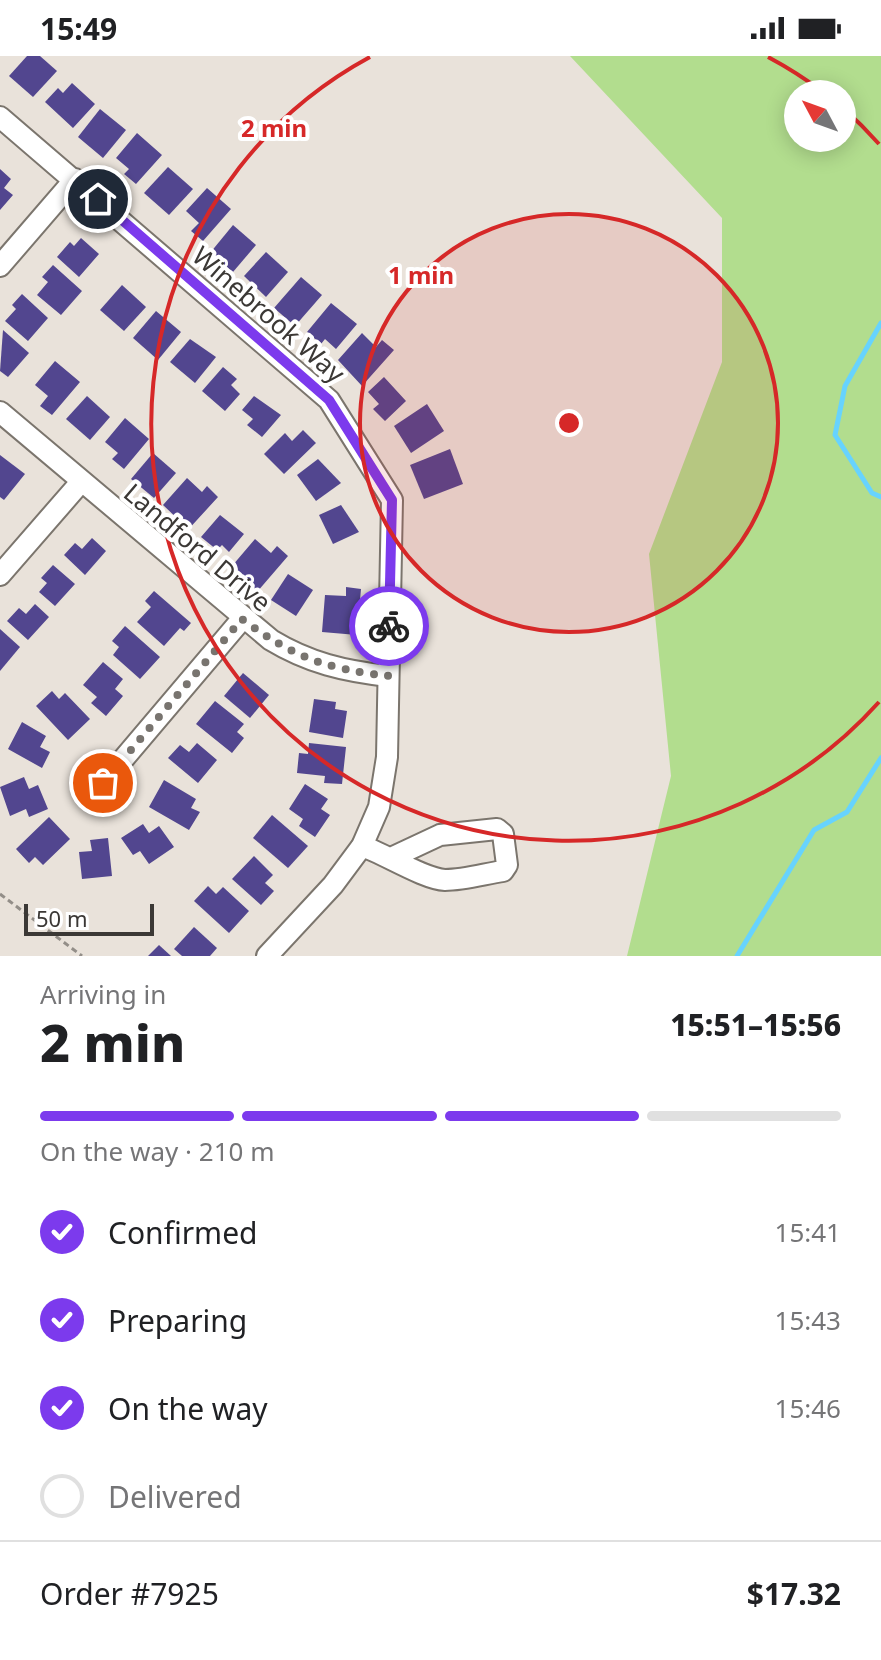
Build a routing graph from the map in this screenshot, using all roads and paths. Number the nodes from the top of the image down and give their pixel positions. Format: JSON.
{"nodes":[{"id":1,"x":0,"y":117,"type":"edge"},
{"id":2,"x":75,"y":179,"type":"junction"},
{"id":3,"x":0,"y":266,"type":"edge"},
{"id":4,"x":0,"y":412,"type":"edge"},
{"id":5,"x":80,"y":483,"type":"junction"},
{"id":6,"x":0,"y":575,"type":"edge"},
{"id":7,"x":242,"y":619,"type":"junction"},
{"id":8,"x":388,"y":676,"type":"junction"},
{"id":9,"x":103,"y":783,"type":"dead end"},
{"id":10,"x":362,"y":846,"type":"junction"},
{"id":11,"x":393,"y":857,"type":"junction"},
{"id":12,"x":0,"y":894,"type":"edge"},
{"id":13,"x":82,"y":956,"type":"edge"},
{"id":14,"x":267,"y":956,"type":"edge"}],
"edges":[{"from":1,"to":2,"type":"street","name":"Winebrook Way"},
{"from":2,"to":3,"type":"street"},
{"from":2,"to":8,"type":"street","name":"Winebrook Way"},
{"from":4,"to":5,"type":"street","name":"Landford Drive"},
{"from":5,"to":6,"type":"street"},
{"from":5,"to":7,"type":"street","name":"Landford Drive"},
{"from":7,"to":8,"type":"street","name":"Landford Drive"},
{"from":7,"to":9,"type":"street"},
{"from":8,"to":10,"type":"street","name":"Winebrook Way"},
{"from":10,"to":11,"type":"street"},
{"from":10,"to":14,"type":"street","name":"Winebrook Way"},
{"from":11,"to":11,"type":"street"},
{"from":12,"to":13,"type":"path"}]}
